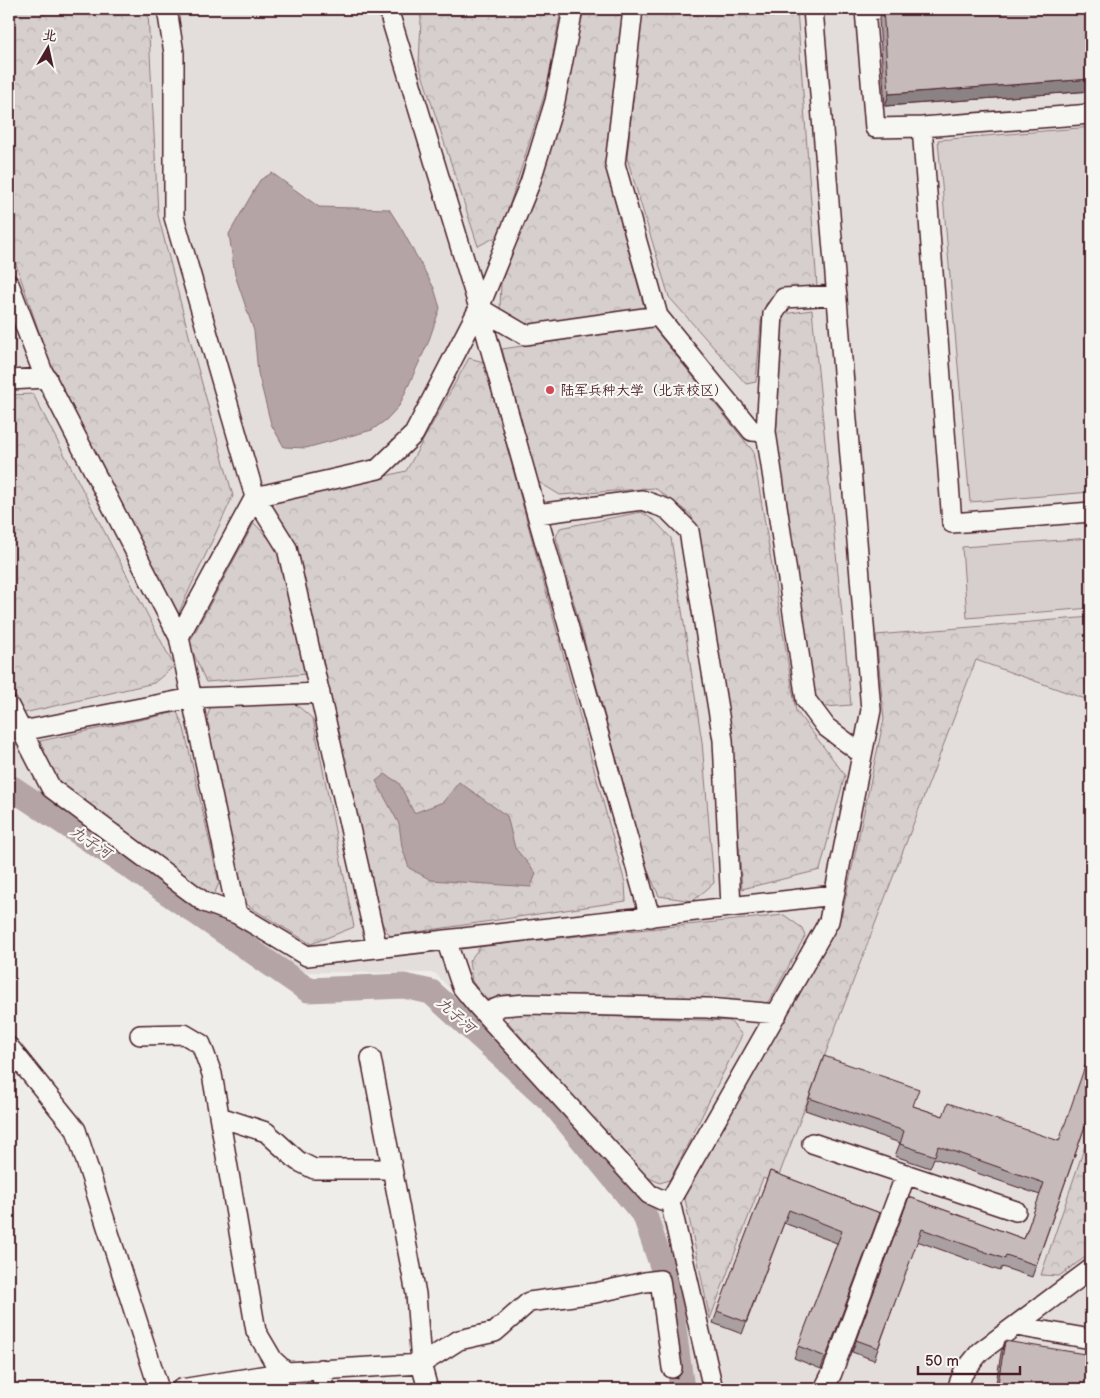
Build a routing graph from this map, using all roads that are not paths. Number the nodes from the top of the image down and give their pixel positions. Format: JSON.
{"nodes":[{"id":1,"x":167,"y":9,"type":"edge"},
{"id":2,"x":388,"y":9,"type":"edge"},
{"id":3,"x":573,"y":9,"type":"edge"},
{"id":4,"x":633,"y":9,"type":"edge"},
{"id":5,"x":814,"y":9,"type":"edge"},
{"id":6,"x":880,"y":9,"type":"edge"},
{"id":7,"x":1091,"y":114,"type":"edge"},
{"id":8,"x":922,"y":127,"type":"junction"},
{"id":9,"x":9,"y":284,"type":"edge"},
{"id":10,"x":837,"y":295,"type":"junction"},
{"id":11,"x":480,"y":308,"type":"junction"},
{"id":12,"x":658,"y":316,"type":"junction"},
{"id":13,"x":47,"y":378,"type":"junction"},
{"id":14,"x":9,"y":380,"type":"edge"},
{"id":15,"x":766,"y":432,"type":"junction"},
{"id":16,"x":255,"y":497,"type":"junction"},
{"id":17,"x":1091,"y":512,"type":"edge"},
{"id":18,"x":537,"y":514,"type":"junction"},
{"id":19,"x":179,"y":637,"type":"junction"},
{"id":20,"x":320,"y":693,"type":"junction"},
{"id":21,"x":192,"y":698,"type":"junction"},
{"id":22,"x":9,"y":706,"type":"edge"},
{"id":23,"x":22,"y":731,"type":"junction"},
{"id":24,"x":862,"y":754,"type":"junction"},
{"id":25,"x":834,"y":895,"type":"junction"},
{"id":26,"x":731,"y":907,"type":"junction"},
{"id":27,"x":237,"y":914,"type":"junction"},
{"id":28,"x":650,"y":917,"type":"junction"},
{"id":29,"x":446,"y":940,"type":"junction"},
{"id":30,"x":377,"y":948,"type":"junction"},
{"id":31,"x":485,"y":1013,"type":"junction"},
{"id":32,"x":777,"y":1014,"type":"junction"},
{"id":33,"x":140,"y":1035,"type":"dead end"},
{"id":34,"x":9,"y":1047,"type":"edge"},
{"id":35,"x":371,"y":1058,"type":"dead end"},
{"id":36,"x":220,"y":1117,"type":"junction"},
{"id":37,"x":812,"y":1143,"type":"dead end"},
{"id":38,"x":392,"y":1169,"type":"junction"},
{"id":39,"x":906,"y":1174,"type":"junction"},
{"id":40,"x":670,"y":1200,"type":"junction"},
{"id":41,"x":1016,"y":1211,"type":"dead end"},
{"id":42,"x":1091,"y":1269,"type":"edge"},
{"id":43,"x":1016,"y":1326,"type":"junction"},
{"id":44,"x":1091,"y":1338,"type":"edge"},
{"id":45,"x":421,"y":1364,"type":"junction"},
{"id":46,"x":672,"y":1368,"type":"dead end"},
{"id":47,"x":321,"y":1369,"type":"junction"},
{"id":48,"x":286,"y":1372,"type":"junction"},
{"id":49,"x":159,"y":1389,"type":"edge"},
{"id":50,"x":181,"y":1389,"type":"edge"},
{"id":51,"x":324,"y":1389,"type":"edge"},
{"id":52,"x":428,"y":1389,"type":"edge"},
{"id":53,"x":712,"y":1389,"type":"edge"},
{"id":54,"x":824,"y":1389,"type":"edge"},
{"id":55,"x":957,"y":1389,"type":"edge"}],
"edges":[{"from":1,"to":16,"type":"street"},
{"from":2,"to":11,"type":"street"},
{"from":3,"to":11,"type":"street"},
{"from":4,"to":12,"type":"street"},
{"from":5,"to":10,"type":"street"},
{"from":6,"to":8,"type":"street"},
{"from":7,"to":8,"type":"street"},
{"from":8,"to":17,"type":"street"},
{"from":9,"to":13,"type":"street"},
{"from":10,"to":15,"type":"street"},
{"from":10,"to":24,"type":"street"},
{"from":11,"to":12,"type":"street"},
{"from":11,"to":16,"type":"street"},
{"from":11,"to":18,"type":"street"},
{"from":12,"to":15,"type":"street"},
{"from":13,"to":14,"type":"street"},
{"from":13,"to":19,"type":"street"},
{"from":15,"to":24,"type":"street"},
{"from":16,"to":19,"type":"street"},
{"from":16,"to":20,"type":"street"},
{"from":18,"to":26,"type":"street"},
{"from":18,"to":28,"type":"street"},
{"from":19,"to":21,"type":"street"},
{"from":20,"to":21,"type":"street"},
{"from":20,"to":30,"type":"street"},
{"from":21,"to":23,"type":"street"},
{"from":21,"to":27,"type":"street"},
{"from":22,"to":23,"type":"street"},
{"from":23,"to":27,"type":"street"},
{"from":24,"to":25,"type":"street"},
{"from":25,"to":26,"type":"street"},
{"from":25,"to":32,"type":"street"},
{"from":26,"to":28,"type":"street"},
{"from":27,"to":30,"type":"street"},
{"from":28,"to":29,"type":"street"},
{"from":29,"to":30,"type":"street"},
{"from":29,"to":31,"type":"street"},
{"from":31,"to":32,"type":"street"},
{"from":31,"to":40,"type":"street"},
{"from":32,"to":40,"type":"street"},
{"from":33,"to":36,"type":"street"},
{"from":34,"to":49,"type":"street"},
{"from":35,"to":38,"type":"street"},
{"from":36,"to":38,"type":"street"},
{"from":36,"to":48,"type":"street"},
{"from":37,"to":39,"type":"street"},
{"from":38,"to":45,"type":"street"},
{"from":39,"to":41,"type":"street"},
{"from":39,"to":54,"type":"street"},
{"from":40,"to":53,"type":"street"},
{"from":42,"to":43,"type":"street"},
{"from":43,"to":44,"type":"street"},
{"from":43,"to":55,"type":"street"},
{"from":45,"to":46,"type":"street"},
{"from":45,"to":47,"type":"street"},
{"from":45,"to":52,"type":"street"},
{"from":47,"to":48,"type":"street"},
{"from":47,"to":51,"type":"street"},
{"from":48,"to":50,"type":"street"}]}
